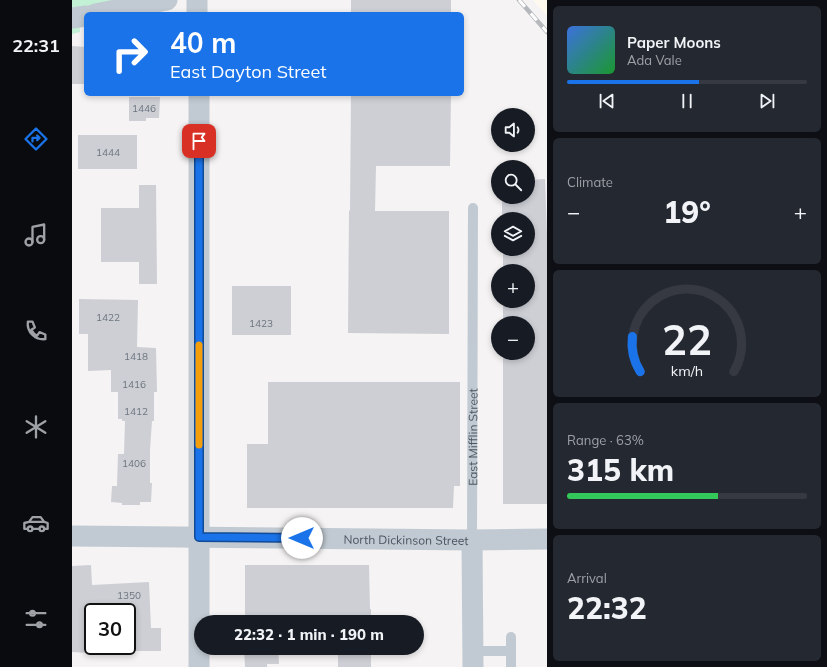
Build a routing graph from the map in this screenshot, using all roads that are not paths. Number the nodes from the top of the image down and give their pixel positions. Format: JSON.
{"nodes":[{"id":1,"x":167,"y":0,"type":"edge"},
{"id":2,"x":197,"y":0,"type":"edge"},
{"id":3,"x":105,"y":12,"type":"edge"},
{"id":4,"x":197,"y":12,"type":"edge"},
{"id":5,"x":84,"y":16,"type":"edge"},
{"id":6,"x":72,"y":18,"type":"edge"},
{"id":7,"x":199,"y":96,"type":"edge"},
{"id":8,"x":473,"y":208,"type":"dead end"},
{"id":9,"x":72,"y":536,"type":"edge"},
{"id":10,"x":199,"y":537,"type":"junction"},
{"id":11,"x":547,"y":538,"type":"edge"},
{"id":12,"x":472,"y":540,"type":"junction"},
{"id":13,"x":511,"y":637,"type":"dead end"},
{"id":14,"x":511,"y":651,"type":"junction"},
{"id":15,"x":473,"y":659,"type":"edge"},
{"id":16,"x":199,"y":667,"type":"edge"},
{"id":17,"x":511,"y":667,"type":"edge"}],
"edges":[{"from":1,"to":3,"type":"street"},
{"from":2,"to":4,"type":"street"},
{"from":5,"to":6,"type":"street"},
{"from":7,"to":10,"type":"street"},
{"from":8,"to":12,"type":"lane","name":"East Mifflin Street"},
{"from":9,"to":10,"type":"street","name":"North Dickinson Street"},
{"from":10,"to":12,"type":"street","name":"North Dickinson Street"},
{"from":10,"to":16,"type":"street"},
{"from":11,"to":12,"type":"street","name":"North Dickinson Street"},
{"from":12,"to":15,"type":"street","name":"East Mifflin Street"},
{"from":13,"to":14,"type":"lane"},
{"from":14,"to":15,"type":"lane"},
{"from":14,"to":17,"type":"lane"}]}
